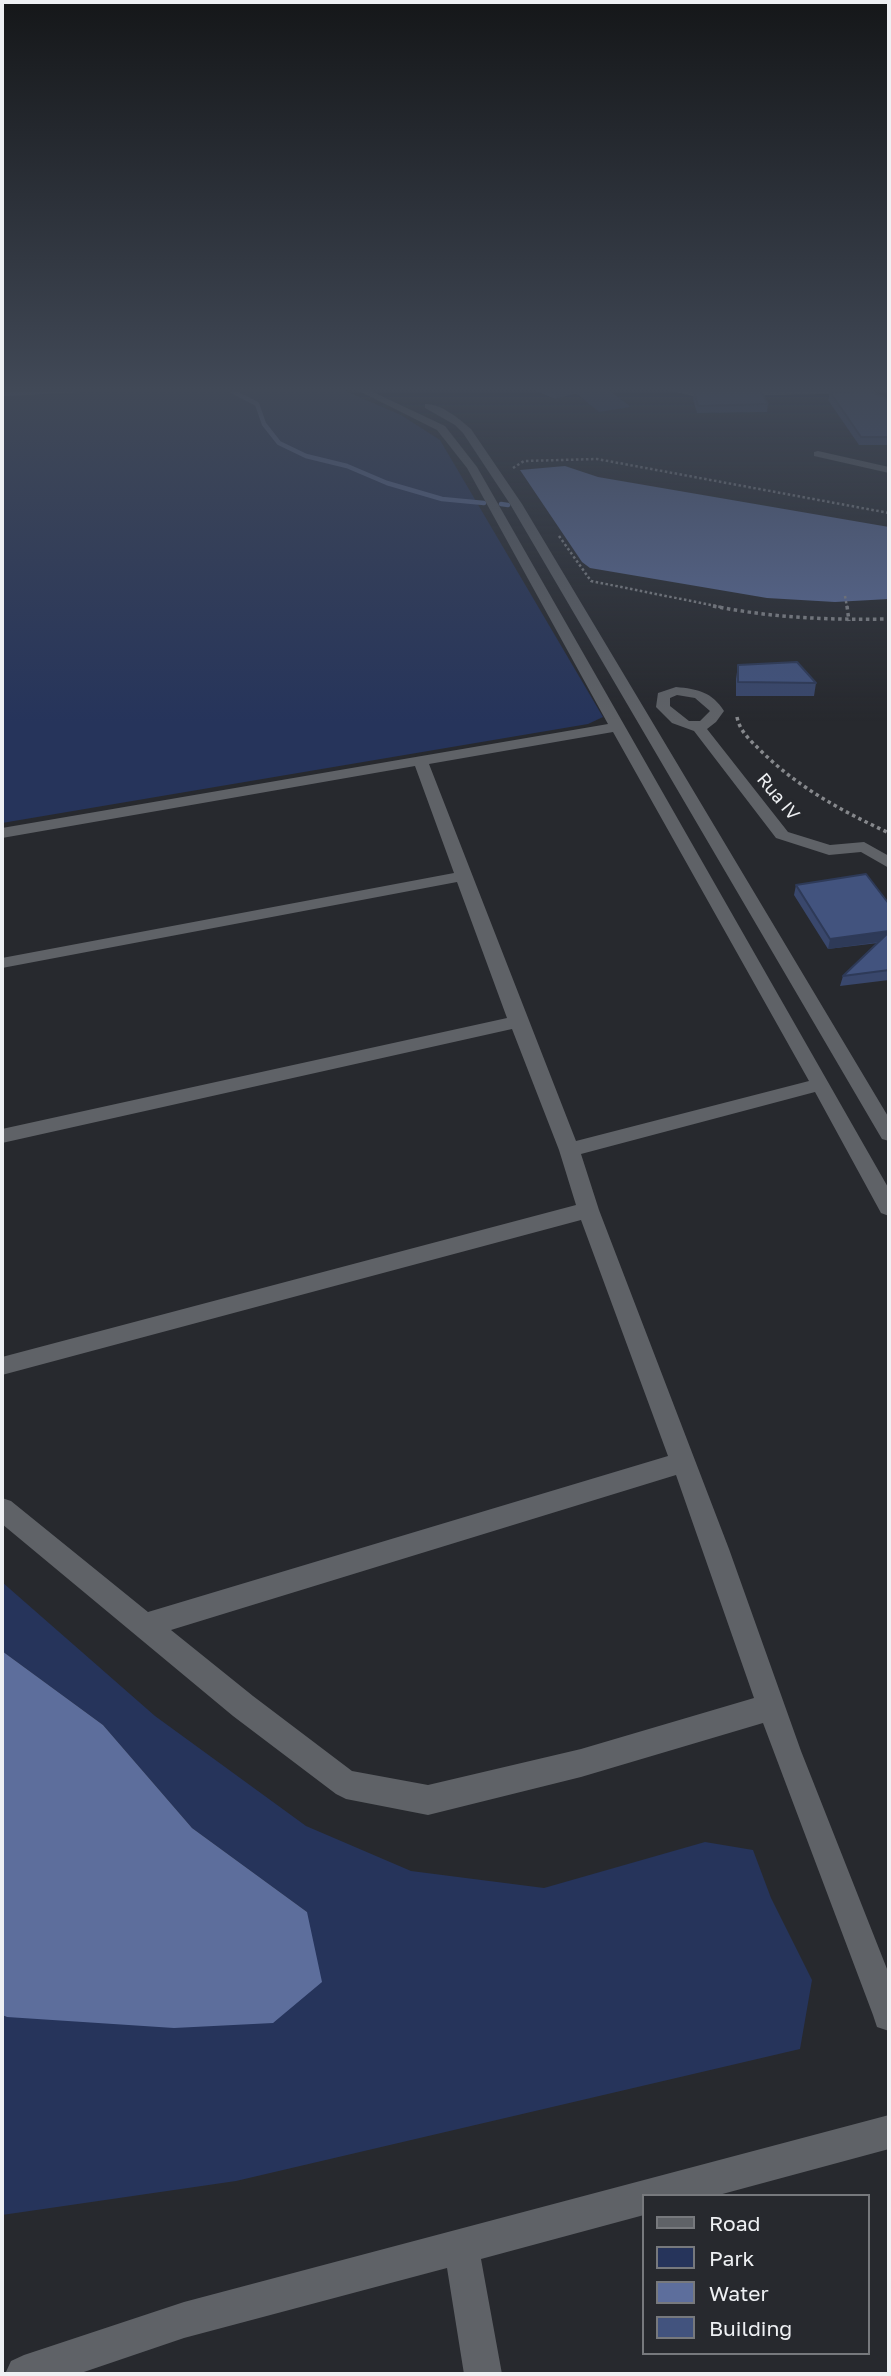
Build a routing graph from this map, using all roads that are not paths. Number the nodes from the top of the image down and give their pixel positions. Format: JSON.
{"nodes":[{"id":1,"x":491,"y":501,"type":"edge"},
{"id":2,"x":514,"y":501,"type":"edge"},
{"id":3,"x":629,"y":695,"type":"junction"},
{"id":4,"x":601,"y":698,"type":"junction"},
{"id":5,"x":699,"y":727,"type":"dead end"},
{"id":6,"x":621,"y":733,"type":"junction"},
{"id":7,"x":653,"y":735,"type":"junction"},
{"id":8,"x":420,"y":760,"type":"junction"},
{"id":9,"x":2,"y":833,"type":"edge"},
{"id":10,"x":889,"y":863,"type":"edge"},
{"id":11,"x":463,"y":876,"type":"junction"},
{"id":12,"x":2,"y":963,"type":"edge"},
{"id":13,"x":518,"y":1022,"type":"junction"},
{"id":14,"x":821,"y":1084,"type":"junction"},
{"id":15,"x":889,"y":1134,"type":"edge"},
{"id":16,"x":2,"y":1136,"type":"edge"},
{"id":17,"x":569,"y":1150,"type":"junction"},
{"id":18,"x":889,"y":1208,"type":"edge"},
{"id":19,"x":588,"y":1210,"type":"junction"},
{"id":20,"x":2,"y":1366,"type":"edge"},
{"id":21,"x":683,"y":1462,"type":"junction"},
{"id":22,"x":2,"y":1509,"type":"edge"},
{"id":23,"x":144,"y":1626,"type":"junction"},
{"id":24,"x":772,"y":1707,"type":"junction"},
{"id":25,"x":889,"y":2015,"type":"edge"},
{"id":26,"x":889,"y":2132,"type":"edge"},
{"id":27,"x":654,"y":2194,"type":"edge"},
{"id":28,"x":642,"y":2197,"type":"edge"},
{"id":29,"x":461,"y":2245,"type":"junction"},
{"id":30,"x":24,"y":2374,"type":"edge"},
{"id":31,"x":483,"y":2374,"type":"edge"}],
"edges":[{"from":1,"to":4,"type":"street"},
{"from":2,"to":3,"type":"street"},
{"from":3,"to":4,"type":"street"},
{"from":3,"to":7,"type":"street"},
{"from":4,"to":6,"type":"street"},
{"from":5,"to":10,"type":"street","name":"Rua IV"},
{"from":6,"to":7,"type":"street"},
{"from":6,"to":8,"type":"street"},
{"from":6,"to":14,"type":"street"},
{"from":7,"to":15,"type":"street"},
{"from":8,"to":9,"type":"street"},
{"from":8,"to":11,"type":"street"},
{"from":11,"to":12,"type":"street"},
{"from":11,"to":13,"type":"street"},
{"from":13,"to":16,"type":"street"},
{"from":13,"to":17,"type":"street"},
{"from":14,"to":17,"type":"street"},
{"from":14,"to":18,"type":"street"},
{"from":17,"to":19,"type":"street"},
{"from":19,"to":20,"type":"street"},
{"from":19,"to":21,"type":"street"},
{"from":21,"to":23,"type":"street"},
{"from":21,"to":24,"type":"street"},
{"from":22,"to":23,"type":"street"},
{"from":23,"to":24,"type":"street"},
{"from":24,"to":25,"type":"street"},
{"from":26,"to":27,"type":"street"},
{"from":28,"to":29,"type":"street"},
{"from":29,"to":30,"type":"street"},
{"from":29,"to":31,"type":"street"}]}
